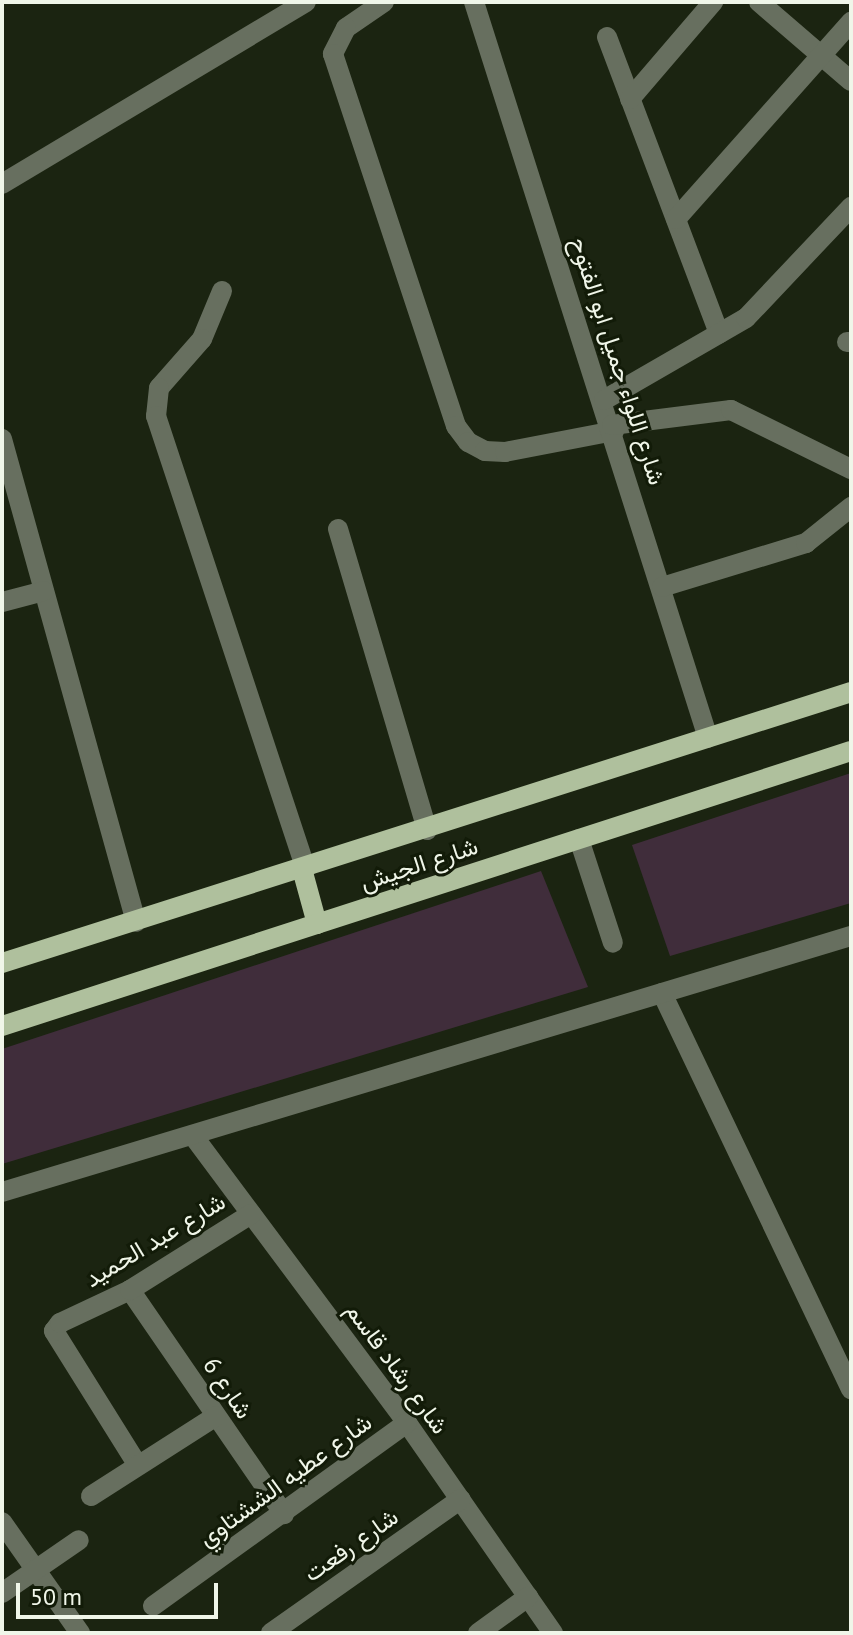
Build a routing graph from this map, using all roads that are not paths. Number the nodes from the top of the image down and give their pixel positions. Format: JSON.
{"nodes":[{"id":1,"x":306,"y":2,"type":"edge"},
{"id":2,"x":384,"y":2,"type":"edge"},
{"id":3,"x":474,"y":2,"type":"edge"},
{"id":4,"x":713,"y":2,"type":"edge"},
{"id":5,"x":759,"y":2,"type":"edge"},
{"id":6,"x":851,"y":22,"type":"edge"},
{"id":7,"x":607,"y":37,"type":"dead end"},
{"id":8,"x":821,"y":56,"type":"junction"},
{"id":9,"x":851,"y":81,"type":"edge"},
{"id":10,"x":630,"y":99,"type":"junction"},
{"id":11,"x":2,"y":184,"type":"edge"},
{"id":12,"x":851,"y":207,"type":"edge"},
{"id":13,"x":676,"y":219,"type":"junction"},
{"id":14,"x":222,"y":291,"type":"dead end"},
{"id":15,"x":719,"y":334,"type":"junction"},
{"id":16,"x":604,"y":400,"type":"junction"},
{"id":17,"x":613,"y":428,"type":"junction"},
{"id":18,"x":2,"y":439,"type":"edge"},
{"id":19,"x":851,"y":469,"type":"edge"},
{"id":20,"x":851,"y":507,"type":"edge"},
{"id":21,"x":338,"y":529,"type":"dead end"},
{"id":22,"x":662,"y":587,"type":"junction"},
{"id":23,"x":44,"y":591,"type":"junction"},
{"id":24,"x":2,"y":602,"type":"edge"},
{"id":25,"x":851,"y":692,"type":"edge"},
{"id":26,"x":708,"y":738,"type":"junction"},
{"id":27,"x":851,"y":751,"type":"edge"},
{"id":28,"x":427,"y":830,"type":"junction"},
{"id":29,"x":579,"y":839,"type":"junction"},
{"id":30,"x":304,"y":869,"type":"junction"},
{"id":31,"x":136,"y":922,"type":"junction"},
{"id":32,"x":317,"y":924,"type":"junction"},
{"id":33,"x":851,"y":936,"type":"edge"},
{"id":34,"x":613,"y":943,"type":"dead end"},
{"id":35,"x":2,"y":963,"type":"edge"},
{"id":36,"x":662,"y":993,"type":"junction"},
{"id":37,"x":2,"y":1026,"type":"edge"},
{"id":38,"x":194,"y":1137,"type":"junction"},
{"id":39,"x":2,"y":1192,"type":"edge"},
{"id":40,"x":251,"y":1214,"type":"junction"},
{"id":41,"x":130,"y":1290,"type":"junction"},
{"id":42,"x":851,"y":1389,"type":"edge"},
{"id":43,"x":216,"y":1416,"type":"junction"},
{"id":44,"x":407,"y":1423,"type":"junction"},
{"id":45,"x":137,"y":1464,"type":"junction"},
{"id":46,"x":91,"y":1496,"type":"dead end"},
{"id":47,"x":461,"y":1499,"type":"junction"},
{"id":48,"x":284,"y":1514,"type":"junction"},
{"id":49,"x":2,"y":1522,"type":"edge"},
{"id":50,"x":79,"y":1540,"type":"dead end"},
{"id":51,"x":35,"y":1570,"type":"junction"},
{"id":52,"x":2,"y":1593,"type":"edge"},
{"id":53,"x":528,"y":1597,"type":"junction"},
{"id":54,"x":153,"y":1606,"type":"dead end"},
{"id":55,"x":80,"y":1633,"type":"edge"},
{"id":56,"x":271,"y":1633,"type":"edge"},
{"id":57,"x":478,"y":1633,"type":"edge"},
{"id":58,"x":553,"y":1633,"type":"edge"}],
"edges":[{"from":1,"to":11,"type":"street"},
{"from":2,"to":17,"type":"street"},
{"from":3,"to":16,"type":"street","name":"شارع اللواء جميل ابو الفتوح"},
{"from":4,"to":10,"type":"street"},
{"from":5,"to":8,"type":"street"},
{"from":6,"to":8,"type":"street"},
{"from":7,"to":10,"type":"street"},
{"from":8,"to":9,"type":"street"},
{"from":8,"to":13,"type":"street"},
{"from":10,"to":13,"type":"street"},
{"from":12,"to":15,"type":"street"},
{"from":13,"to":15,"type":"street"},
{"from":14,"to":30,"type":"street"},
{"from":15,"to":16,"type":"street"},
{"from":16,"to":17,"type":"street","name":"شارع اللواء جميل ابو الفتوح"},
{"from":17,"to":19,"type":"street"},
{"from":17,"to":22,"type":"street","name":"شارع اللواء جميل ابو الفتوح"},
{"from":18,"to":23,"type":"street"},
{"from":20,"to":22,"type":"street"},
{"from":21,"to":28,"type":"street"},
{"from":22,"to":26,"type":"street","name":"شارع اللواء جميل ابو الفتوح"},
{"from":23,"to":24,"type":"street"},
{"from":23,"to":31,"type":"street"},
{"from":25,"to":26,"type":"main road","name":"شارع الجيش"},
{"from":26,"to":28,"type":"main road","name":"شارع الجيش"},
{"from":27,"to":29,"type":"main road","name":"شارع الجيش"},
{"from":28,"to":30,"type":"main road","name":"شارع الجيش"},
{"from":29,"to":32,"type":"main road","name":"شارع الجيش"},
{"from":29,"to":34,"type":"street"},
{"from":30,"to":31,"type":"main road","name":"شارع الجيش"},
{"from":30,"to":32,"type":"main road"},
{"from":31,"to":35,"type":"main road","name":"شارع الجيش"},
{"from":32,"to":37,"type":"main road","name":"شارع الجيش"},
{"from":33,"to":36,"type":"street"},
{"from":36,"to":38,"type":"street"},
{"from":36,"to":42,"type":"street"},
{"from":38,"to":39,"type":"street"},
{"from":38,"to":40,"type":"street","name":"شارع رشاد قاسم"},
{"from":40,"to":41,"type":"street","name":"شارع عبد الحميد"},
{"from":40,"to":44,"type":"street","name":"شارع رشاد قاسم"},
{"from":41,"to":43,"type":"street","name":"شارع 6"},
{"from":41,"to":45,"type":"street","name":"شارع عبد الحميد"},
{"from":43,"to":45,"type":"street"},
{"from":43,"to":48,"type":"street","name":"شارع 6"},
{"from":44,"to":47,"type":"street","name":"شارع رشاد قاسم"},
{"from":44,"to":48,"type":"street","name":"شارع عطيه الششتاوي"},
{"from":45,"to":46,"type":"street"},
{"from":47,"to":53,"type":"street","name":"شارع رشاد قاسم"},
{"from":47,"to":56,"type":"street","name":"شارع رفعت"},
{"from":48,"to":54,"type":"street","name":"شارع عطيه الششتاوي"},
{"from":49,"to":51,"type":"street"},
{"from":50,"to":51,"type":"street"},
{"from":51,"to":52,"type":"street"},
{"from":51,"to":55,"type":"street"},
{"from":53,"to":57,"type":"street"},
{"from":53,"to":58,"type":"street","name":"شارع رشاد قاسم"}]}
